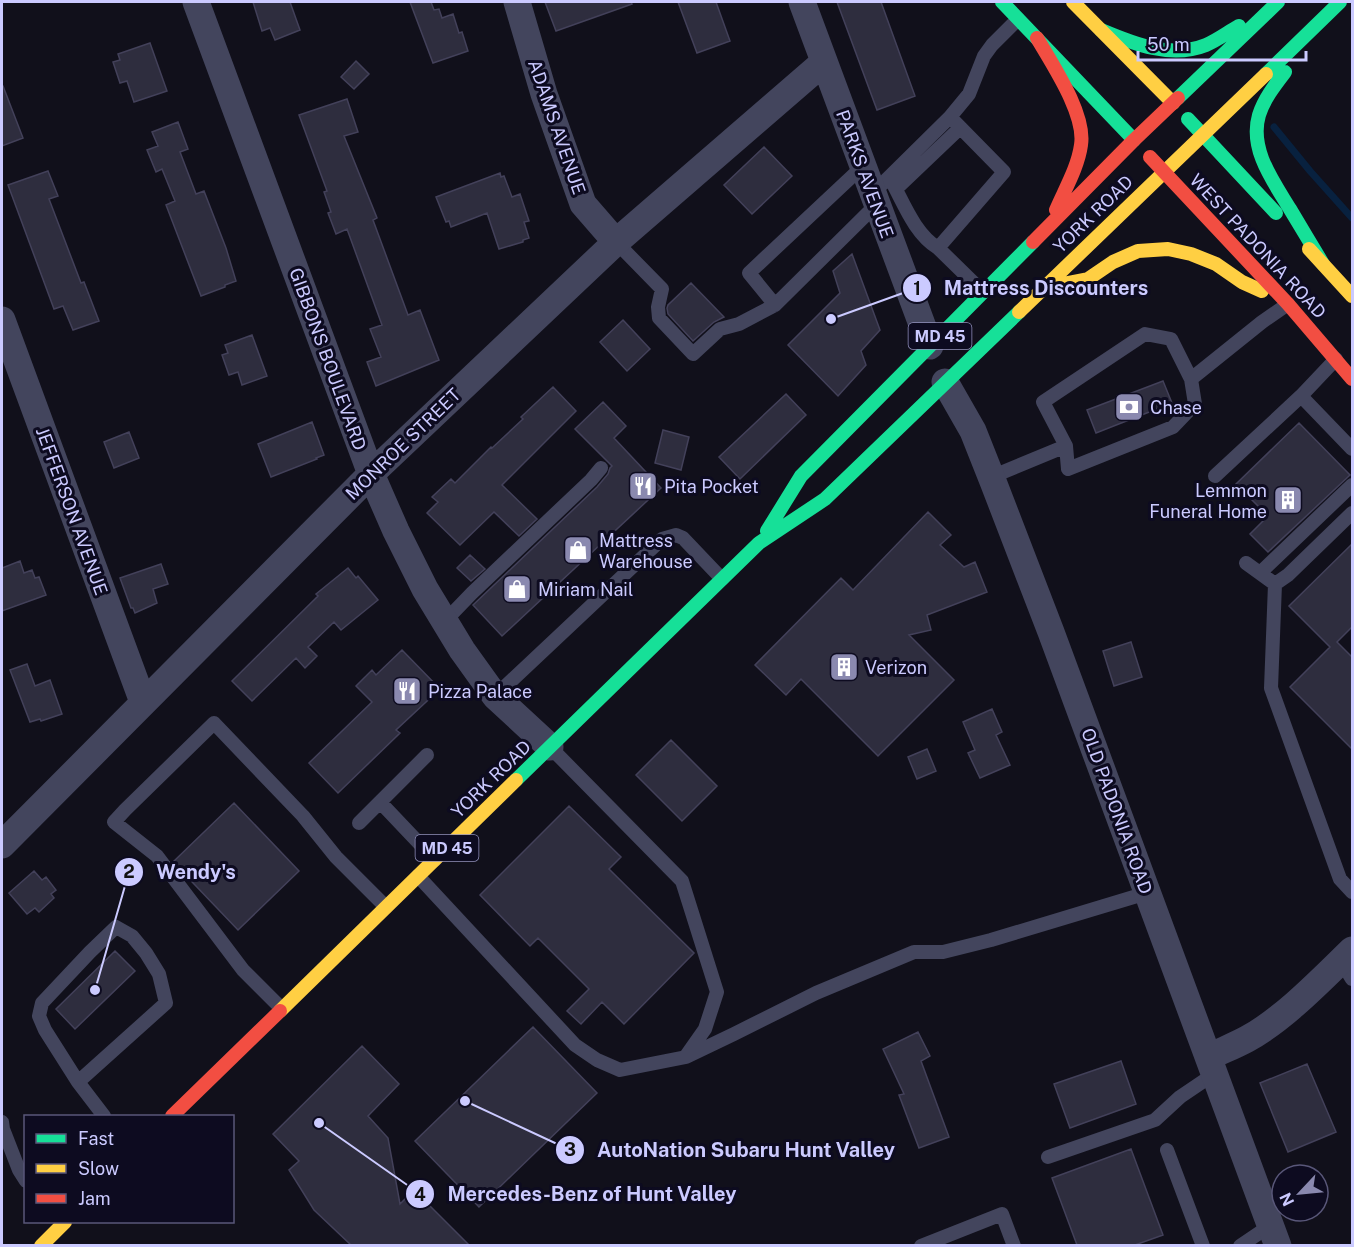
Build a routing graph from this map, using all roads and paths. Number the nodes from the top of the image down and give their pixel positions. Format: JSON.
{"nodes":[{"id":1,"x":196,"y":2,"type":"edge"},
{"id":2,"x":517,"y":2,"type":"edge"},
{"id":3,"x":802,"y":2,"type":"edge"},
{"id":4,"x":1002,"y":2,"type":"edge"},
{"id":5,"x":1073,"y":2,"type":"edge"},
{"id":6,"x":1340,"y":2,"type":"edge"},
{"id":7,"x":1274,"y":6,"type":"edge"},
{"id":8,"x":1326,"y":15,"type":"junction"},
{"id":9,"x":1018,"y":19,"type":"junction"},
{"id":10,"x":1101,"y":30,"type":"junction"},
{"id":11,"x":1037,"y":38,"type":"junction"},
{"id":12,"x":824,"y":62,"type":"junction"},
{"id":13,"x":1173,"y":103,"type":"junction"},
{"id":14,"x":950,"y":117,"type":"junction"},
{"id":15,"x":960,"y":128,"type":"junction"},
{"id":16,"x":1202,"y":134,"type":"junction"},
{"id":17,"x":1134,"y":140,"type":"junction"},
{"id":18,"x":862,"y":167,"type":"junction"},
{"id":19,"x":1164,"y":172,"type":"junction"},
{"id":20,"x":883,"y":191,"type":"junction"},
{"id":21,"x":1049,"y":226,"type":"junction"},
{"id":22,"x":616,"y":242,"type":"junction"},
{"id":23,"x":938,"y":248,"type":"junction"},
{"id":24,"x":1323,"y":264,"type":"junction"},
{"id":25,"x":1042,"y":288,"type":"junction"},
{"id":26,"x":984,"y":292,"type":"junction"},
{"id":27,"x":1353,"y":296,"type":"edge"},
{"id":28,"x":1288,"y":304,"type":"junction"},
{"id":29,"x":775,"y":305,"type":"junction"},
{"id":30,"x":2,"y":320,"type":"edge"},
{"id":31,"x":930,"y":346,"type":"junction"},
{"id":32,"x":1336,"y":359,"type":"junction"},
{"id":33,"x":1191,"y":379,"type":"junction"},
{"id":34,"x":1353,"y":379,"type":"edge"},
{"id":35,"x":945,"y":382,"type":"junction"},
{"id":36,"x":1300,"y":396,"type":"junction"},
{"id":37,"x":1066,"y":446,"type":"junction"},
{"id":38,"x":1353,"y":449,"type":"edge"},
{"id":39,"x":601,"y":468,"type":"dead end"},
{"id":40,"x":371,"y":474,"type":"junction"},
{"id":41,"x":1215,"y":476,"type":"dead end"},
{"id":42,"x":991,"y":477,"type":"junction"},
{"id":43,"x":1353,"y":485,"type":"edge"},
{"id":44,"x":1353,"y":513,"type":"edge"},
{"id":45,"x":759,"y":543,"type":"junction"},
{"id":46,"x":1246,"y":563,"type":"dead end"},
{"id":47,"x":1260,"y":573,"type":"junction"},
{"id":48,"x":722,"y":579,"type":"junction"},
{"id":49,"x":1275,"y":584,"type":"junction"},
{"id":50,"x":445,"y":621,"type":"junction"},
{"id":51,"x":495,"y":696,"type":"junction"},
{"id":52,"x":144,"y":702,"type":"junction"},
{"id":53,"x":550,"y":747,"type":"junction"},
{"id":54,"x":427,"y":755,"type":"dead end"},
{"id":55,"x":380,"y":802,"type":"junction"},
{"id":56,"x":359,"y":824,"type":"dead end"},
{"id":57,"x":2,"y":845,"type":"edge"},
{"id":58,"x":435,"y":860,"type":"junction"},
{"id":59,"x":418,"y":876,"type":"junction"},
{"id":60,"x":1351,"y":888,"type":"edge"},
{"id":61,"x":1147,"y":892,"type":"junction"},
{"id":62,"x":386,"y":907,"type":"junction"},
{"id":63,"x":1349,"y":963,"type":"edge"},
{"id":64,"x":282,"y":1009,"type":"junction"},
{"id":65,"x":686,"y":1057,"type":"junction"},
{"id":66,"x":1211,"y":1065,"type":"junction"},
{"id":67,"x":78,"y":1082,"type":"junction"},
{"id":68,"x":103,"y":1115,"type":"edge"},
{"id":69,"x":173,"y":1115,"type":"edge"},
{"id":70,"x":2,"y":1122,"type":"edge"},
{"id":71,"x":1167,"y":1150,"type":"dead end"},
{"id":72,"x":1048,"y":1156,"type":"dead end"},
{"id":73,"x":24,"y":1178,"type":"edge"},
{"id":74,"x":59,"y":1224,"type":"edge"},
{"id":75,"x":1274,"y":1235,"type":"edge"},
{"id":76,"x":40,"y":1245,"type":"edge"},
{"id":77,"x":921,"y":1245,"type":"edge"},
{"id":78,"x":1014,"y":1245,"type":"edge"},
{"id":79,"x":1203,"y":1245,"type":"edge"},
{"id":80,"x":1240,"y":1245,"type":"edge"}],
"edges":[{"from":1,"to":40,"type":"street","name":"GIBBONS BOULEVARD"},
{"from":2,"to":22,"type":"street","name":"ADAMS AVENUE"},
{"from":3,"to":12,"type":"street","name":"PARKS AVENUE"},
{"from":4,"to":9,"type":"main road"},
{"from":5,"to":10,"type":"main road","name":"WEST PADONIA ROAD"},
{"from":6,"to":8,"type":"main road","name":"YORK ROAD","number":"MD 45"},
{"from":7,"to":10,"type":"main road"},
{"from":7,"to":13,"type":"main road","name":"YORK ROAD","number":"MD 45"},
{"from":8,"to":16,"type":"main road","name":"YORK ROAD","number":"MD 45"},
{"from":8,"to":24,"type":"main road"},
{"from":9,"to":11,"type":"main road"},
{"from":9,"to":14,"type":"lane"},
{"from":10,"to":13,"type":"main road","name":"WEST PADONIA ROAD"},
{"from":11,"to":17,"type":"main road","name":"WEST PADONIA ROAD"},
{"from":11,"to":21,"type":"main road"},
{"from":12,"to":18,"type":"street","name":"PARKS AVENUE"},
{"from":12,"to":22,"type":"street","name":"MONROE STREET"},
{"from":13,"to":16,"type":"main road","name":"WEST PADONIA ROAD"},
{"from":13,"to":17,"type":"main road","name":"YORK ROAD","number":"MD 45"},
{"from":14,"to":15,"type":"lane"},
{"from":14,"to":20,"type":"lane"},
{"from":15,"to":20,"type":"lane"},
{"from":15,"to":23,"type":"lane"},
{"from":16,"to":19,"type":"main road","name":"YORK ROAD","number":"MD 45"},
{"from":16,"to":24,"type":"main road","name":"WEST PADONIA ROAD"},
{"from":17,"to":19,"type":"main road","name":"WEST PADONIA ROAD"},
{"from":17,"to":21,"type":"main road","name":"YORK ROAD","number":"MD 45"},
{"from":18,"to":20,"type":"street","name":"PARKS AVENUE"},
{"from":18,"to":29,"type":"lane"},
{"from":19,"to":25,"type":"main road","name":"YORK ROAD","number":"MD 45"},
{"from":19,"to":28,"type":"main road","name":"WEST PADONIA ROAD"},
{"from":20,"to":23,"type":"lane"},
{"from":20,"to":29,"type":"lane"},
{"from":20,"to":31,"type":"street","name":"PARKS AVENUE"},
{"from":21,"to":26,"type":"main road","name":"YORK ROAD","number":"MD 45"},
{"from":22,"to":29,"type":"lane"},
{"from":22,"to":40,"type":"street","name":"MONROE STREET"},
{"from":23,"to":26,"type":"lane"},
{"from":24,"to":27,"type":"main road","name":"WEST PADONIA ROAD"},
{"from":25,"to":28,"type":"main road"},
{"from":25,"to":35,"type":"main road","name":"YORK ROAD","number":"MD 45"},
{"from":26,"to":31,"type":"main road","name":"YORK ROAD","number":"MD 45"},
{"from":28,"to":32,"type":"main road","name":"WEST PADONIA ROAD"},
{"from":28,"to":33,"type":"lane"},
{"from":30,"to":52,"type":"street","name":"JEFFERSON AVENUE"},
{"from":31,"to":45,"type":"main road","name":"YORK ROAD","number":"MD 45"},
{"from":32,"to":34,"type":"main road","name":"WEST PADONIA ROAD"},
{"from":32,"to":36,"type":"lane"},
{"from":33,"to":37,"type":"lane"},
{"from":33,"to":37,"type":"lane"},
{"from":35,"to":42,"type":"street","name":"OLD PADONIA ROAD"},
{"from":35,"to":45,"type":"main road","name":"YORK ROAD","number":"MD 45"},
{"from":36,"to":38,"type":"lane"},
{"from":36,"to":41,"type":"lane"},
{"from":37,"to":42,"type":"lane"},
{"from":39,"to":50,"type":"lane"},
{"from":40,"to":50,"type":"street","name":"GIBBONS BOULEVARD"},
{"from":40,"to":52,"type":"street","name":"MONROE STREET"},
{"from":42,"to":61,"type":"street","name":"OLD PADONIA ROAD"},
{"from":43,"to":47,"type":"lane"},
{"from":44,"to":49,"type":"lane"},
{"from":45,"to":48,"type":"main road","name":"YORK ROAD","number":"MD 45"},
{"from":46,"to":47,"type":"lane"},
{"from":47,"to":49,"type":"lane"},
{"from":48,"to":51,"type":"lane"},
{"from":48,"to":53,"type":"main road","name":"YORK ROAD","number":"MD 45"},
{"from":49,"to":60,"type":"lane"},
{"from":50,"to":51,"type":"street","name":"GIBBONS BOULEVARD"},
{"from":51,"to":53,"type":"street","name":"GIBBONS BOULEVARD"},
{"from":52,"to":57,"type":"street","name":"MONROE STREET"},
{"from":53,"to":58,"type":"main road","name":"YORK ROAD","number":"MD 45"},
{"from":53,"to":65,"type":"lane"},
{"from":54,"to":55,"type":"lane"},
{"from":55,"to":56,"type":"lane"},
{"from":55,"to":58,"type":"lane"},
{"from":58,"to":59,"type":"main road","name":"YORK ROAD","number":"MD 45"},
{"from":59,"to":62,"type":"main road","name":"YORK ROAD","number":"MD 45"},
{"from":59,"to":65,"type":"lane"},
{"from":61,"to":65,"type":"lane"},
{"from":61,"to":66,"type":"street","name":"OLD PADONIA ROAD"},
{"from":62,"to":64,"type":"main road","name":"YORK ROAD","number":"MD 45"},
{"from":62,"to":64,"type":"lane"},
{"from":63,"to":66,"type":"street"},
{"from":64,"to":69,"type":"main road","name":"YORK ROAD","number":"MD 45"},
{"from":66,"to":72,"type":"lane"},
{"from":66,"to":75,"type":"street","name":"OLD PADONIA ROAD"},
{"from":67,"to":67,"type":"lane"},
{"from":67,"to":68,"type":"lane"},
{"from":70,"to":73,"type":"lane"},
{"from":71,"to":79,"type":"lane"},
{"from":74,"to":76,"type":"main road"},
{"from":75,"to":80,"type":"lane"},
{"from":77,"to":78,"type":"lane"}]}
